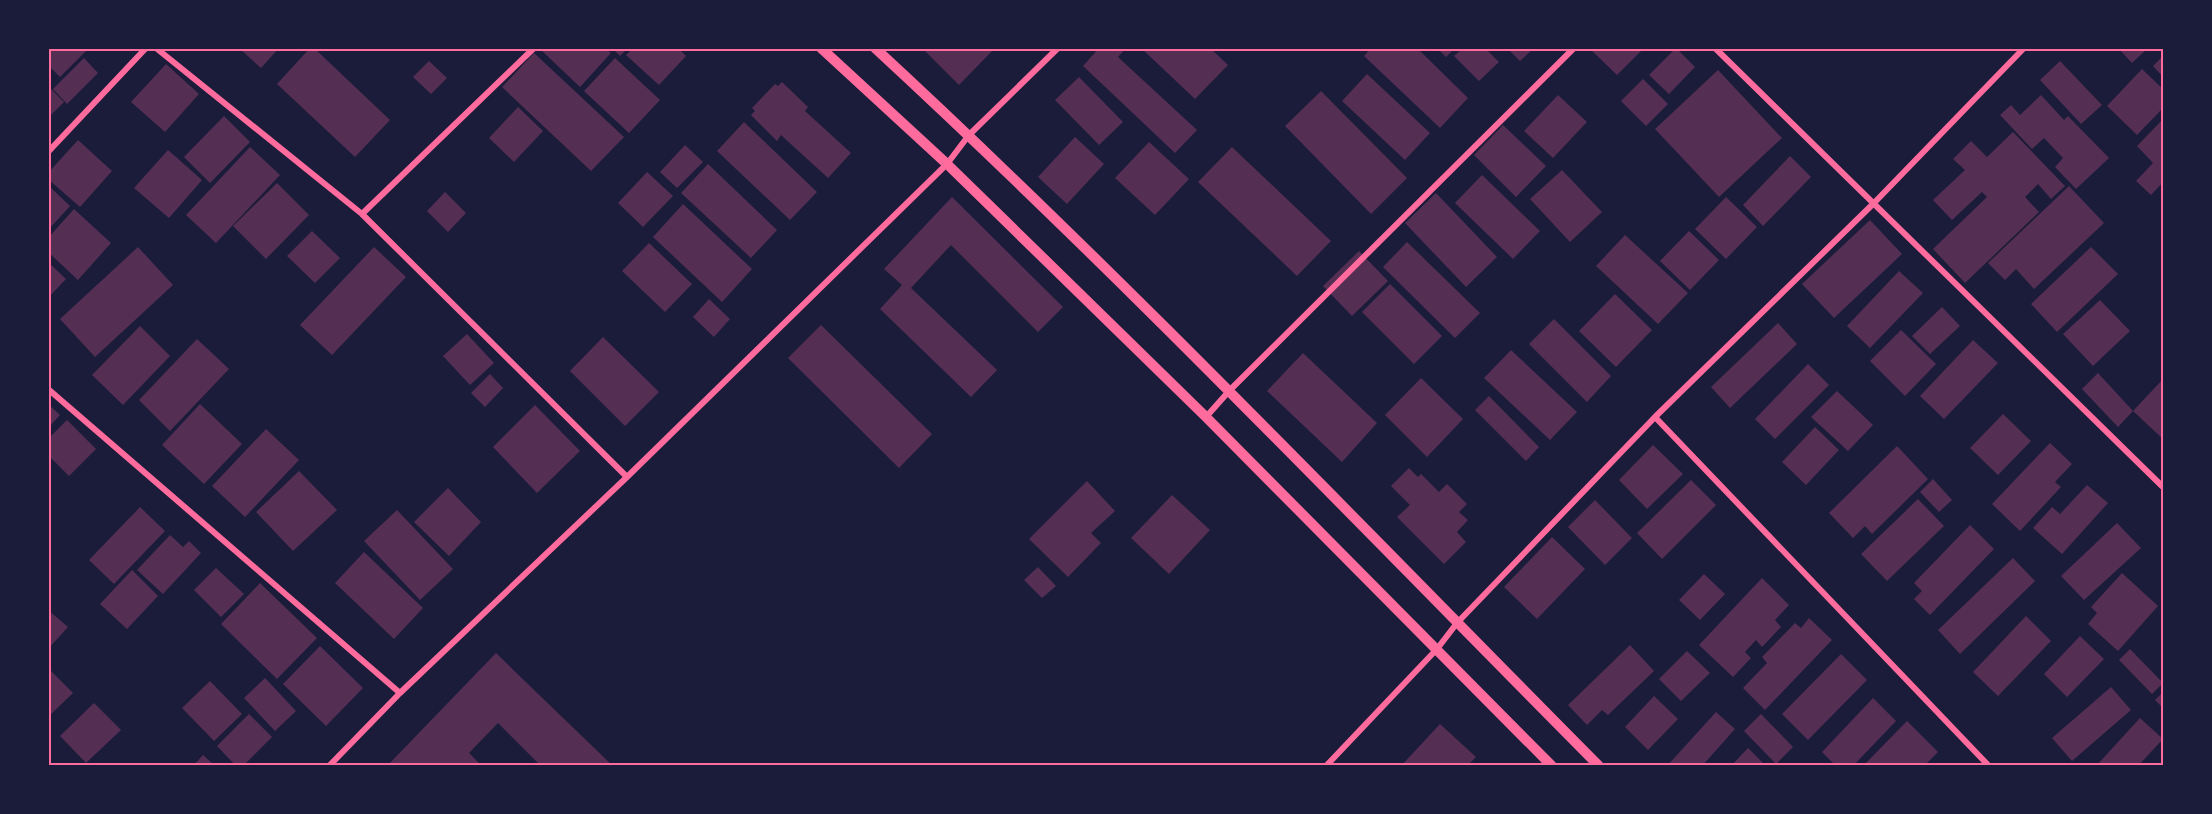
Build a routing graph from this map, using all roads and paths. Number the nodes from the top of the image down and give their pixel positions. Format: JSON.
{"nodes":[{"id":1,"x":146,"y":48,"type":"edge"},
{"id":2,"x":156,"y":48,"type":"edge"},
{"id":3,"x":534,"y":48,"type":"edge"},
{"id":4,"x":821,"y":48,"type":"edge"},
{"id":5,"x":875,"y":48,"type":"edge"},
{"id":6,"x":1058,"y":48,"type":"edge"},
{"id":7,"x":1574,"y":48,"type":"edge"},
{"id":8,"x":1714,"y":48,"type":"edge"},
{"id":9,"x":2024,"y":48,"type":"edge"},
{"id":10,"x":969,"y":135,"type":"junction"},
{"id":11,"x":48,"y":152,"type":"edge"},
{"id":12,"x":947,"y":164,"type":"junction"},
{"id":13,"x":1874,"y":202,"type":"junction"},
{"id":14,"x":362,"y":214,"type":"junction"},
{"id":15,"x":48,"y":389,"type":"edge"},
{"id":16,"x":1230,"y":390,"type":"junction"},
{"id":17,"x":1206,"y":417,"type":"junction"},
{"id":18,"x":1655,"y":417,"type":"junction"},
{"id":19,"x":627,"y":477,"type":"junction"},
{"id":20,"x":2164,"y":488,"type":"edge"},
{"id":21,"x":1457,"y":623,"type":"junction"},
{"id":22,"x":1437,"y":649,"type":"junction"},
{"id":23,"x":400,"y":693,"type":"junction"},
{"id":24,"x":329,"y":766,"type":"edge"},
{"id":25,"x":1326,"y":766,"type":"edge"},
{"id":26,"x":1552,"y":766,"type":"edge"},
{"id":27,"x":1599,"y":766,"type":"edge"},
{"id":28,"x":1989,"y":766,"type":"edge"}],
"edges":[{"from":1,"to":11,"type":"street"},
{"from":2,"to":14,"type":"street"},
{"from":3,"to":14,"type":"street"},
{"from":4,"to":12,"type":"street"},
{"from":5,"to":10,"type":"street"},
{"from":6,"to":10,"type":"street"},
{"from":7,"to":16,"type":"street"},
{"from":8,"to":13,"type":"street"},
{"from":9,"to":13,"type":"street"},
{"from":10,"to":12,"type":"street"},
{"from":10,"to":16,"type":"street"},
{"from":12,"to":17,"type":"street"},
{"from":12,"to":19,"type":"street"},
{"from":13,"to":18,"type":"street"},
{"from":13,"to":20,"type":"street"},
{"from":14,"to":19,"type":"street"},
{"from":15,"to":23,"type":"street"},
{"from":16,"to":17,"type":"street"},
{"from":16,"to":21,"type":"street"},
{"from":17,"to":22,"type":"street"},
{"from":18,"to":21,"type":"street"},
{"from":18,"to":28,"type":"street"},
{"from":19,"to":23,"type":"street"},
{"from":21,"to":22,"type":"street"},
{"from":21,"to":27,"type":"street"},
{"from":22,"to":25,"type":"street"},
{"from":22,"to":26,"type":"street"},
{"from":23,"to":24,"type":"street"}]}
